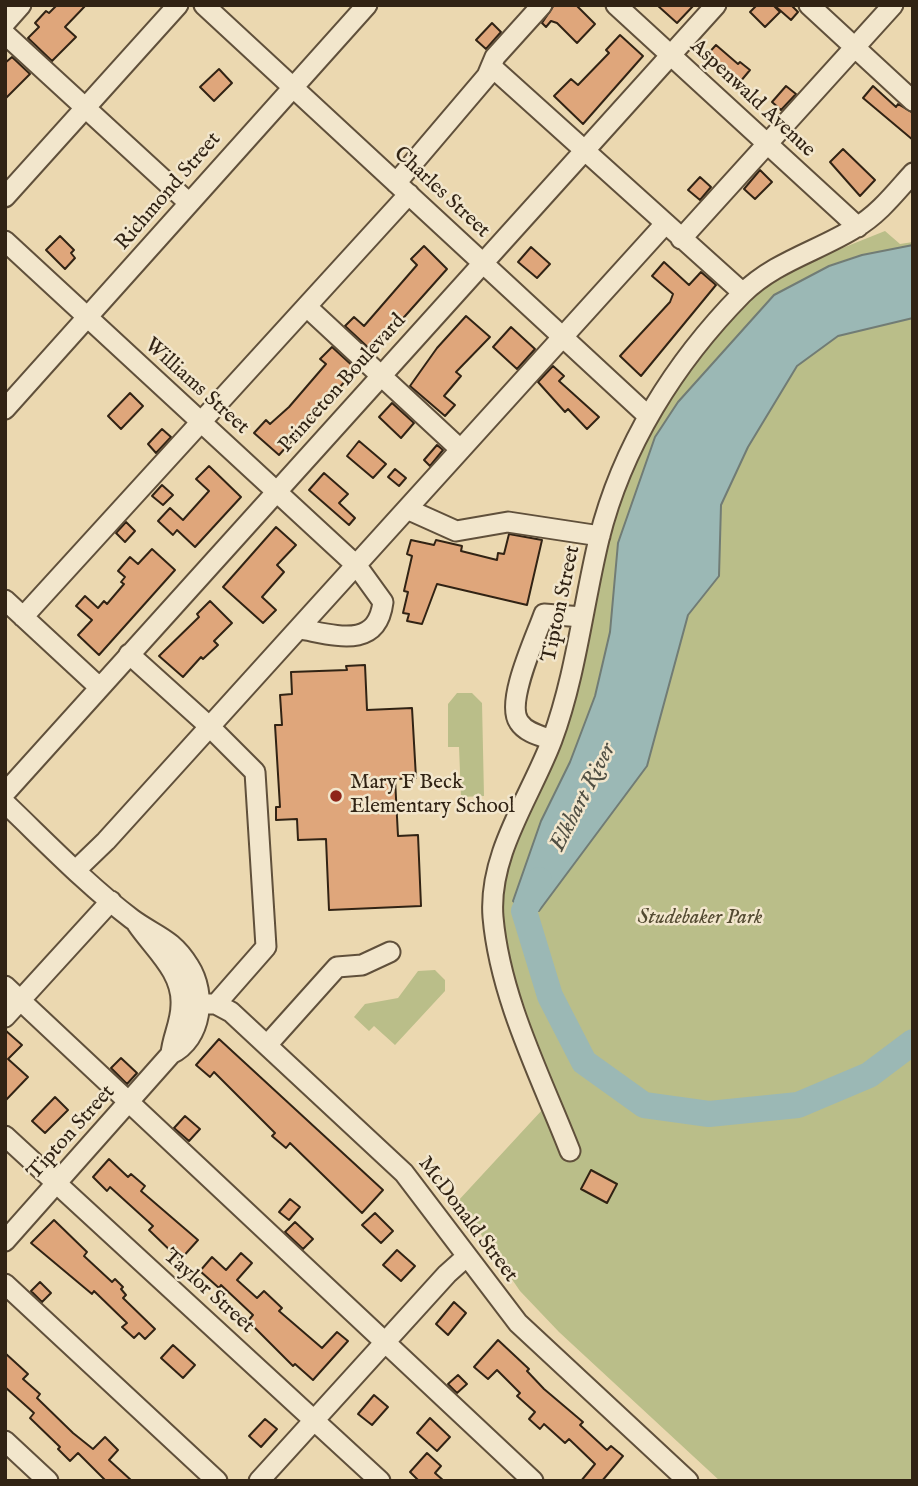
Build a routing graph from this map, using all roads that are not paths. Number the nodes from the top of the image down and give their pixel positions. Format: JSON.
{"nodes":[{"id":1,"x":21,"y":5,"type":"edge"},
{"id":2,"x":178,"y":5,"type":"edge"},
{"id":3,"x":204,"y":5,"type":"edge"},
{"id":4,"x":367,"y":5,"type":"edge"},
{"id":5,"x":542,"y":5,"type":"edge"},
{"id":6,"x":616,"y":5,"type":"edge"},
{"id":7,"x":716,"y":5,"type":"edge"},
{"id":8,"x":809,"y":5,"type":"edge"},
{"id":9,"x":893,"y":5,"type":"edge"},
{"id":10,"x":5,"y":23,"type":"edge"},
{"id":11,"x":5,"y":34,"type":"edge"},
{"id":12,"x":856,"y":46,"type":"junction"},
{"id":13,"x":671,"y":55,"type":"junction"},
{"id":14,"x":492,"y":67,"type":"junction"},
{"id":15,"x":292,"y":86,"type":"junction"},
{"id":16,"x":913,"y":101,"type":"edge"},
{"id":17,"x":85,"y":109,"type":"junction"},
{"id":18,"x":767,"y":144,"type":"junction"},
{"id":19,"x":584,"y":150,"type":"junction"},
{"id":20,"x":913,"y":173,"type":"edge"},
{"id":21,"x":402,"y":189,"type":"junction"},
{"id":22,"x":5,"y":197,"type":"edge"},
{"id":23,"x":189,"y":203,"type":"junction"},
{"id":24,"x":665,"y":224,"type":"junction"},
{"id":25,"x":858,"y":227,"type":"junction"},
{"id":26,"x":681,"y":239,"type":"junction"},
{"id":27,"x":5,"y":242,"type":"edge"},
{"id":28,"x":482,"y":263,"type":"junction"},
{"id":29,"x":743,"y":293,"type":"junction"},
{"id":30,"x":307,"y":307,"type":"junction"},
{"id":31,"x":88,"y":319,"type":"junction"},
{"id":32,"x":561,"y":336,"type":"junction"},
{"id":33,"x":380,"y":377,"type":"junction"},
{"id":34,"x":5,"y":409,"type":"edge"},
{"id":35,"x":647,"y":415,"type":"junction"},
{"id":36,"x":202,"y":423,"type":"junction"},
{"id":37,"x":460,"y":449,"type":"junction"},
{"id":38,"x":277,"y":492,"type":"junction"},
{"id":39,"x":407,"y":509,"type":"junction"},
{"id":40,"x":600,"y":536,"type":"junction"},
{"id":41,"x":357,"y":566,"type":"junction"},
{"id":42,"x":5,"y":600,"type":"edge"},
{"id":43,"x":23,"y":617,"type":"junction"},
{"id":44,"x":582,"y":617,"type":"junction"},
{"id":45,"x":300,"y":629,"type":"junction"},
{"id":46,"x":129,"y":654,"type":"junction"},
{"id":47,"x":99,"y":687,"type":"junction"},
{"id":48,"x":210,"y":727,"type":"junction"},
{"id":49,"x":552,"y":740,"type":"junction"},
{"id":50,"x":5,"y":793,"type":"edge"},
{"id":51,"x":5,"y":803,"type":"edge"},
{"id":52,"x":77,"y":869,"type":"junction"},
{"id":53,"x":111,"y":901,"type":"junction"},
{"id":54,"x":390,"y":953,"type":"dead end"},
{"id":55,"x":5,"y":986,"type":"edge"},
{"id":56,"x":20,"y":1000,"type":"junction"},
{"id":57,"x":199,"y":1003,"type":"junction"},
{"id":58,"x":5,"y":1017,"type":"edge"},
{"id":59,"x":267,"y":1045,"type":"junction"},
{"id":60,"x":131,"y":1102,"type":"junction"},
{"id":61,"x":5,"y":1136,"type":"edge"},
{"id":62,"x":570,"y":1151,"type":"dead end"},
{"id":63,"x":57,"y":1184,"type":"junction"},
{"id":64,"x":5,"y":1241,"type":"edge"},
{"id":65,"x":466,"y":1257,"type":"junction"},
{"id":66,"x":5,"y":1284,"type":"edge"},
{"id":67,"x":387,"y":1343,"type":"junction"},
{"id":68,"x":315,"y":1419,"type":"junction"},
{"id":69,"x":5,"y":1441,"type":"edge"},
{"id":70,"x":26,"y":1461,"type":"junction"},
{"id":71,"x":23,"y":1481,"type":"edge"},
{"id":72,"x":48,"y":1481,"type":"edge"},
{"id":73,"x":217,"y":1481,"type":"edge"},
{"id":74,"x":259,"y":1481,"type":"edge"},
{"id":75,"x":380,"y":1481,"type":"edge"},
{"id":76,"x":533,"y":1481,"type":"edge"},
{"id":77,"x":688,"y":1481,"type":"edge"}],
"edges":[{"from":1,"to":10,"type":"street"},
{"from":2,"to":17,"type":"street"},
{"from":3,"to":15,"type":"street","name":"Charles Street"},
{"from":4,"to":15,"type":"street","name":"Richmond Street"},
{"from":5,"to":14,"type":"street"},
{"from":6,"to":13,"type":"street","name":"Aspenwald Avenue"},
{"from":7,"to":13,"type":"street","name":"Princeton Boulevard"},
{"from":8,"to":12,"type":"street"},
{"from":9,"to":12,"type":"street"},
{"from":11,"to":17,"type":"street"},
{"from":12,"to":16,"type":"street"},
{"from":12,"to":18,"type":"street"},
{"from":13,"to":18,"type":"street","name":"Aspenwald Avenue"},
{"from":13,"to":19,"type":"street","name":"Princeton Boulevard"},
{"from":14,"to":19,"type":"street"},
{"from":14,"to":21,"type":"street"},
{"from":15,"to":21,"type":"street","name":"Charles Street"},
{"from":15,"to":23,"type":"street","name":"Richmond Street"},
{"from":17,"to":22,"type":"street"},
{"from":17,"to":23,"type":"street"},
{"from":18,"to":25,"type":"street","name":"Aspenwald Avenue"},
{"from":18,"to":26,"type":"street"},
{"from":19,"to":24,"type":"street"},
{"from":19,"to":28,"type":"street","name":"Princeton Boulevard"},
{"from":20,"to":25,"type":"street","name":"Tipton Street"},
{"from":21,"to":28,"type":"street","name":"Charles Street"},
{"from":21,"to":30,"type":"street"},
{"from":23,"to":31,"type":"street","name":"Richmond Street"},
{"from":24,"to":26,"type":"street"},
{"from":24,"to":32,"type":"street"},
{"from":25,"to":29,"type":"street","name":"Tipton Street"},
{"from":26,"to":29,"type":"street"},
{"from":27,"to":31,"type":"street","name":"Williams Street"},
{"from":28,"to":32,"type":"street","name":"Charles Street"},
{"from":28,"to":33,"type":"street","name":"Princeton Boulevard"},
{"from":29,"to":35,"type":"street","name":"Tipton Street"},
{"from":30,"to":33,"type":"street"},
{"from":30,"to":36,"type":"street"},
{"from":31,"to":34,"type":"street","name":"Richmond Street"},
{"from":31,"to":36,"type":"street","name":"Williams Street"},
{"from":32,"to":35,"type":"street","name":"Charles Street"},
{"from":32,"to":37,"type":"street"},
{"from":33,"to":37,"type":"street"},
{"from":33,"to":38,"type":"street","name":"Princeton Boulevard"},
{"from":35,"to":40,"type":"street","name":"Tipton Street"},
{"from":36,"to":38,"type":"street","name":"Williams Street"},
{"from":36,"to":43,"type":"street"},
{"from":37,"to":39,"type":"street"},
{"from":38,"to":41,"type":"street","name":"Williams Street"},
{"from":38,"to":46,"type":"street","name":"Princeton Boulevard"},
{"from":39,"to":40,"type":"street"},
{"from":39,"to":41,"type":"street"},
{"from":40,"to":44,"type":"street","name":"Tipton Street"},
{"from":41,"to":45,"type":"street"},
{"from":41,"to":45,"type":"street","name":"Williams Street"},
{"from":42,"to":43,"type":"street"},
{"from":43,"to":47,"type":"street"},
{"from":44,"to":49,"type":"street","name":"Tipton Street"},
{"from":44,"to":49,"type":"street"},
{"from":45,"to":48,"type":"street"},
{"from":46,"to":47,"type":"street","name":"Princeton Boulevard"},
{"from":46,"to":48,"type":"street"},
{"from":47,"to":50,"type":"street","name":"Princeton Boulevard"},
{"from":48,"to":52,"type":"street"},
{"from":48,"to":57,"type":"street"},
{"from":49,"to":62,"type":"street","name":"Tipton Street"},
{"from":51,"to":52,"type":"street"},
{"from":52,"to":53,"type":"street"},
{"from":53,"to":56,"type":"street"},
{"from":53,"to":57,"type":"street"},
{"from":54,"to":59,"type":"street"},
{"from":55,"to":56,"type":"street"},
{"from":56,"to":58,"type":"street"},
{"from":56,"to":60,"type":"street"},
{"from":57,"to":59,"type":"street","name":"McDonald Street"},
{"from":57,"to":60,"type":"street","name":"Tipton Street"},
{"from":59,"to":65,"type":"street","name":"McDonald Street"},
{"from":60,"to":63,"type":"street","name":"Tipton Street"},
{"from":60,"to":67,"type":"street"},
{"from":61,"to":63,"type":"street","name":"Taylor Street"},
{"from":63,"to":64,"type":"street","name":"Tipton Street"},
{"from":63,"to":68,"type":"street","name":"Taylor Street"},
{"from":65,"to":67,"type":"street"},
{"from":65,"to":77,"type":"street","name":"McDonald Street"},
{"from":66,"to":73,"type":"street"},
{"from":67,"to":68,"type":"street"},
{"from":67,"to":76,"type":"street"},
{"from":68,"to":74,"type":"street"},
{"from":68,"to":75,"type":"street","name":"Taylor Street"},
{"from":69,"to":70,"type":"street"},
{"from":70,"to":71,"type":"street"},
{"from":70,"to":72,"type":"street"}]}
